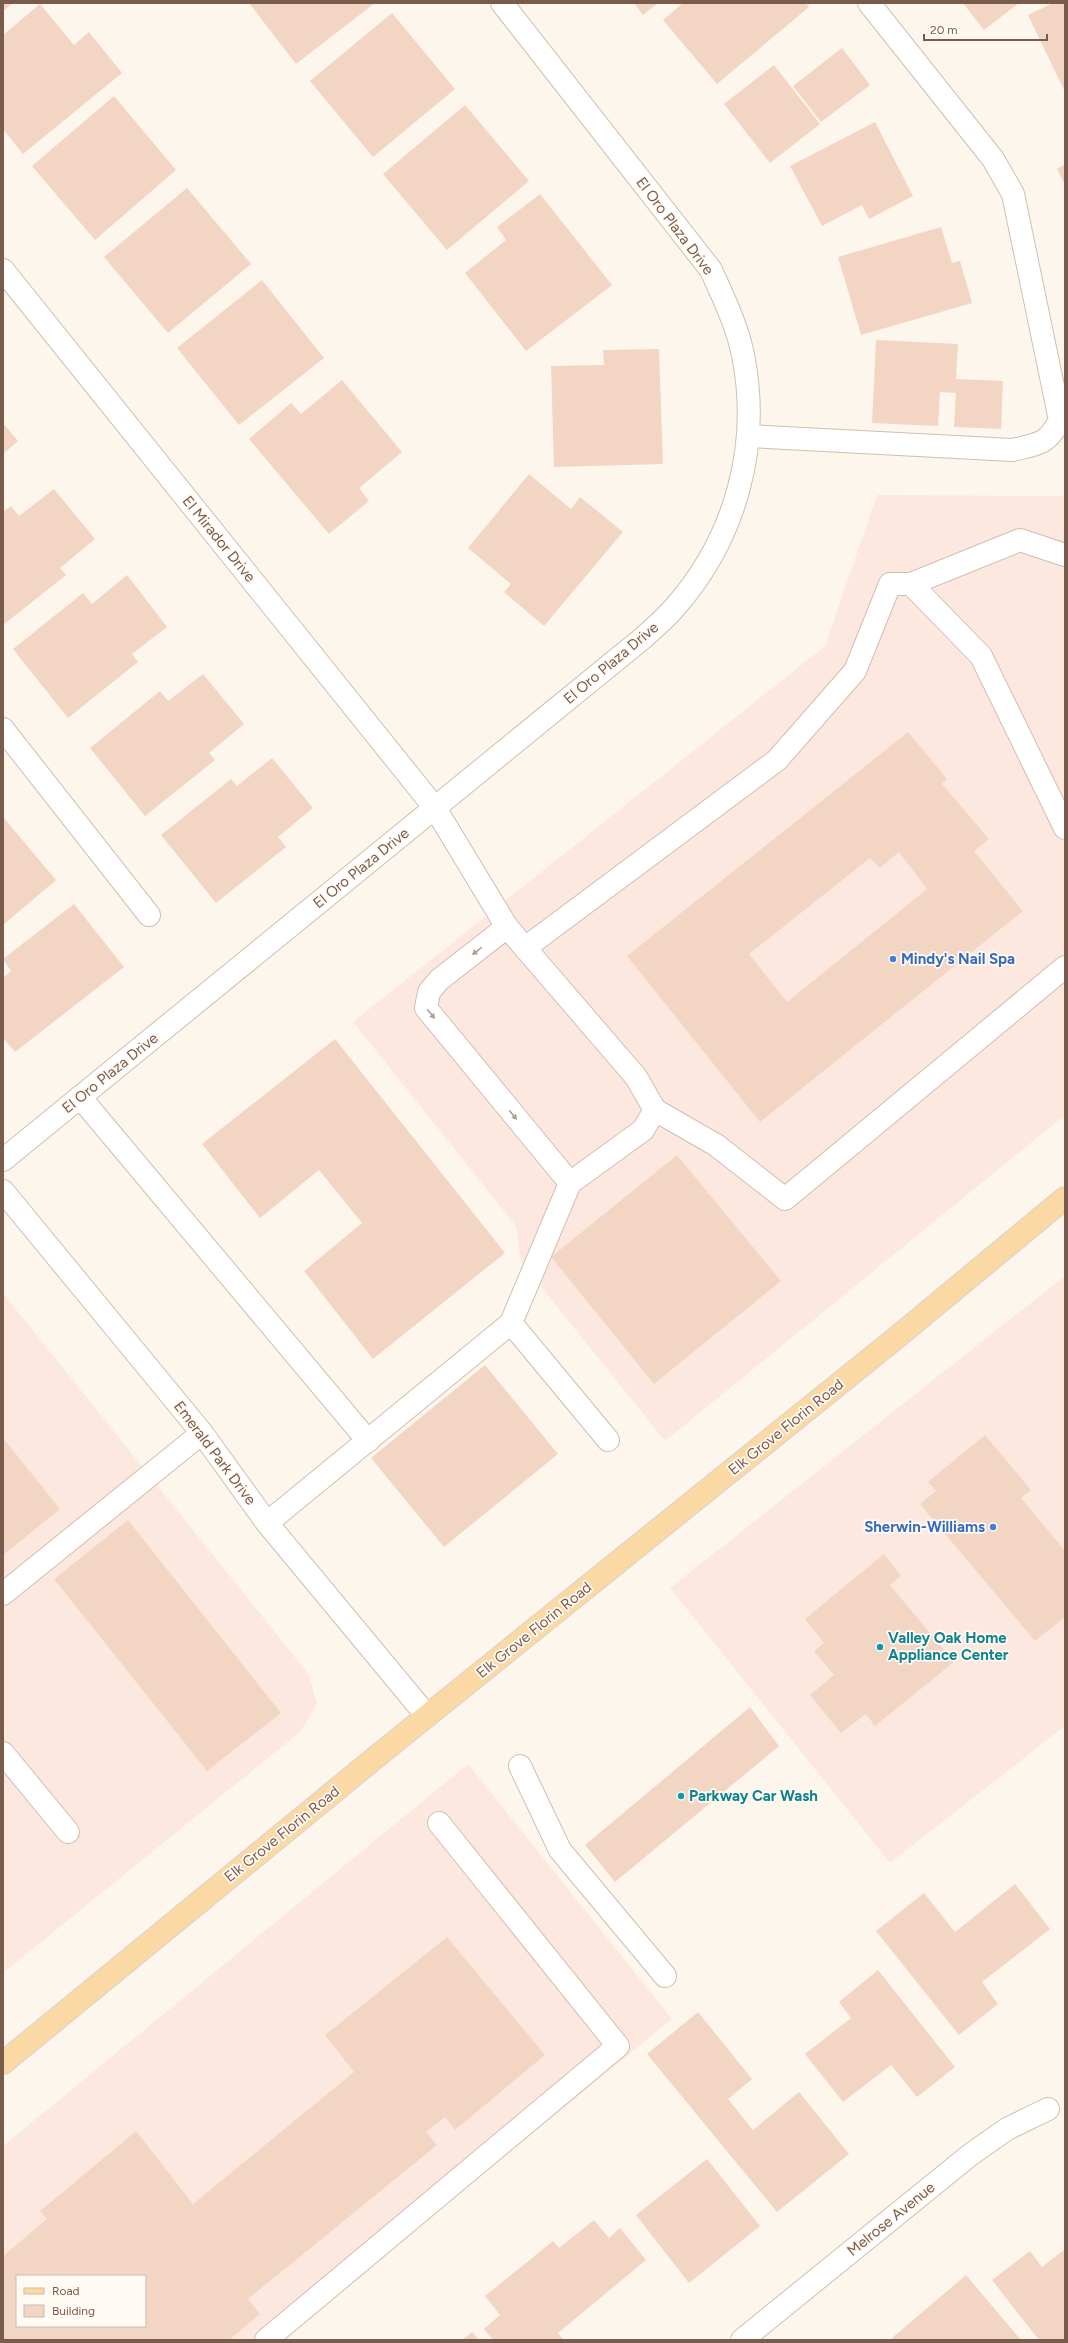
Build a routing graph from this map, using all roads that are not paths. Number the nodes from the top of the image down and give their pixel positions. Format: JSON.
{"nodes":[{"id":1,"x":502,"y":3,"type":"edge"},
{"id":2,"x":869,"y":3,"type":"edge"},
{"id":3,"x":3,"y":270,"type":"edge"},
{"id":4,"x":749,"y":436,"type":"junction"},
{"id":5,"x":1065,"y":555,"type":"edge"},
{"id":6,"x":911,"y":584,"type":"junction"},
{"id":7,"x":3,"y":729,"type":"edge"},
{"id":8,"x":435,"y":808,"type":"junction"},
{"id":9,"x":1065,"y":828,"type":"edge"},
{"id":10,"x":149,"y":915,"type":"dead end"},
{"id":11,"x":507,"y":927,"type":"junction"},
{"id":12,"x":526,"y":948,"type":"junction"},
{"id":13,"x":1065,"y":966,"type":"edge"},
{"id":14,"x":80,"y":1097,"type":"junction"},
{"id":15,"x":655,"y":1110,"type":"junction"},
{"id":16,"x":3,"y":1160,"type":"edge"},
{"id":17,"x":570,"y":1183,"type":"junction"},
{"id":18,"x":3,"y":1191,"type":"edge"},
{"id":19,"x":1065,"y":1198,"type":"edge"},
{"id":20,"x":511,"y":1323,"type":"junction"},
{"id":21,"x":202,"y":1433,"type":"junction"},
{"id":22,"x":608,"y":1440,"type":"dead end"},
{"id":23,"x":368,"y":1441,"type":"junction"},
{"id":24,"x":267,"y":1523,"type":"junction"},
{"id":25,"x":3,"y":1594,"type":"edge"},
{"id":26,"x":428,"y":1716,"type":"junction"},
{"id":27,"x":3,"y":1753,"type":"edge"},
{"id":28,"x":520,"y":1766,"type":"dead end"},
{"id":29,"x":439,"y":1823,"type":"dead end"},
{"id":30,"x":68,"y":1832,"type":"dead end"},
{"id":31,"x":665,"y":1976,"type":"dead end"},
{"id":32,"x":3,"y":2063,"type":"edge"},
{"id":33,"x":1048,"y":2109,"type":"dead end"},
{"id":34,"x":266,"y":2340,"type":"edge"},
{"id":35,"x":742,"y":2340,"type":"edge"}],
"edges":[{"from":1,"to":4,"type":"street","name":"El Oro Plaza Drive"},
{"from":2,"to":4,"type":"street"},
{"from":3,"to":8,"type":"street","name":"El Mirador Drive"},
{"from":4,"to":8,"type":"street","name":"El Oro Plaza Drive"},
{"from":5,"to":6,"type":"street"},
{"from":6,"to":9,"type":"street"},
{"from":6,"to":12,"type":"street"},
{"from":7,"to":10,"type":"street"},
{"from":8,"to":11,"type":"street","name":"El Mirador Drive"},
{"from":8,"to":14,"type":"street","name":"El Oro Plaza Drive"},
{"from":11,"to":12,"type":"street","name":"El Mirador Drive"},
{"from":11,"to":17,"type":"street","one_way":true},
{"from":12,"to":15,"type":"street","name":"El Mirador Drive"},
{"from":13,"to":15,"type":"street"},
{"from":14,"to":16,"type":"street","name":"El Oro Plaza Drive"},
{"from":14,"to":23,"type":"street"},
{"from":15,"to":17,"type":"street"},
{"from":17,"to":20,"type":"street"},
{"from":18,"to":21,"type":"street","name":"Emerald Park Drive"},
{"from":19,"to":26,"type":"main road","name":"Elk Grove Florin Road"},
{"from":20,"to":22,"type":"street"},
{"from":20,"to":23,"type":"street"},
{"from":21,"to":24,"type":"street","name":"Emerald Park Drive"},
{"from":21,"to":25,"type":"street"},
{"from":23,"to":24,"type":"street"},
{"from":24,"to":26,"type":"street","name":"Emerald Park Drive"},
{"from":26,"to":32,"type":"main road","name":"Elk Grove Florin Road"},
{"from":27,"to":30,"type":"street"},
{"from":28,"to":31,"type":"street"},
{"from":29,"to":34,"type":"street"},
{"from":33,"to":35,"type":"street","name":"Melrose Avenue"}]}
